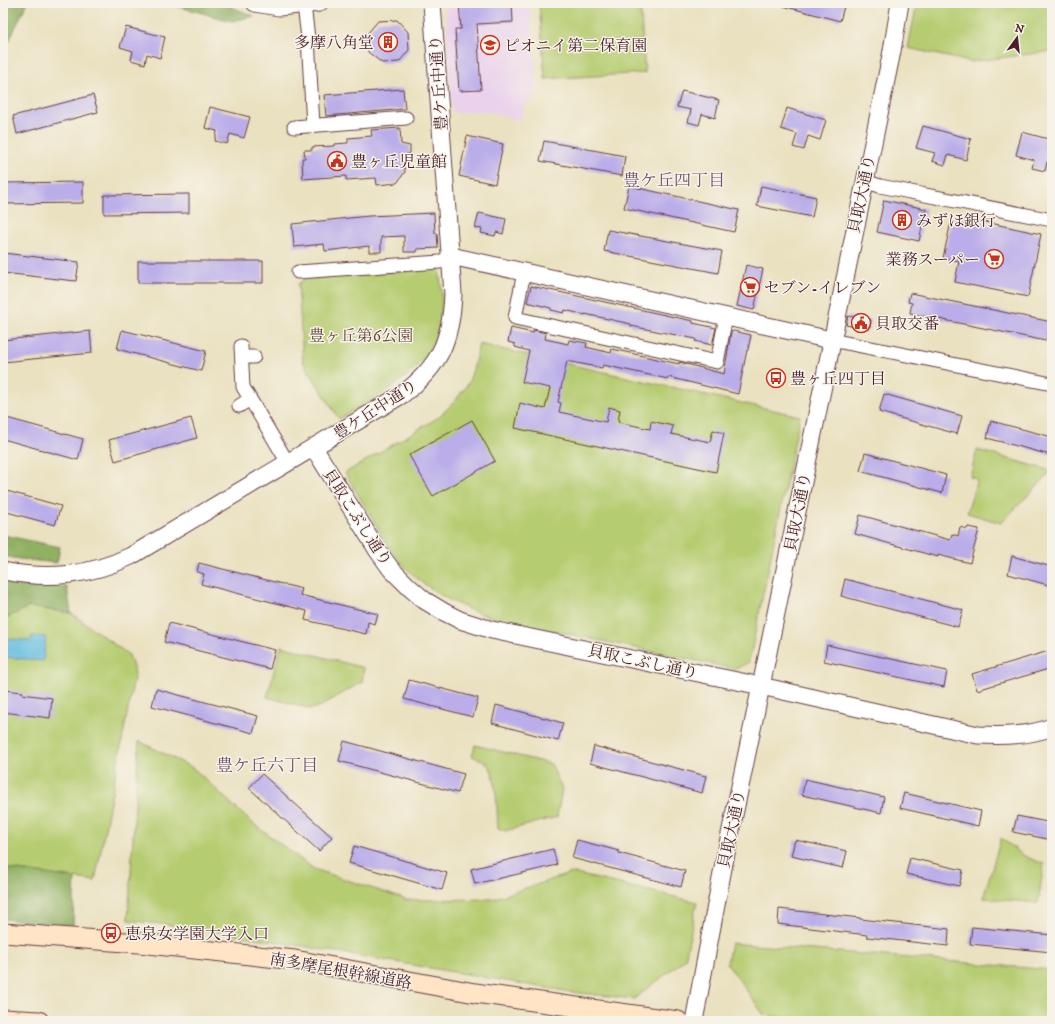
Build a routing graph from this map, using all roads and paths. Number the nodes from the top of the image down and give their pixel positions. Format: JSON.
{"nodes":[{"id":1,"x":255,"y":3,"type":"edge"},
{"id":2,"x":432,"y":3,"type":"edge"},
{"id":3,"x":900,"y":3,"type":"edge"},
{"id":4,"x":312,"y":4,"type":"edge"},
{"id":5,"x":406,"y":118,"type":"dead end"},
{"id":6,"x":313,"y":125,"type":"junction"},
{"id":7,"x":294,"y":127,"type":"dead end"},
{"id":8,"x":864,"y":180,"type":"junction"},
{"id":9,"x":1052,"y":220,"type":"edge"},
{"id":10,"x":451,"y":256,"type":"junction"},
{"id":11,"x":298,"y":272,"type":"dead end"},
{"id":12,"x":524,"y":272,"type":"junction"},
{"id":13,"x":726,"y":317,"type":"junction"},
{"id":14,"x":832,"y":340,"type":"junction"},
{"id":15,"x":246,"y":353,"type":"dead end"},
{"id":16,"x":1052,"y":384,"type":"edge"},
{"id":17,"x":314,"y":448,"type":"junction"},
{"id":18,"x":288,"y":463,"type":"junction"},
{"id":19,"x":3,"y":571,"type":"edge"},
{"id":20,"x":761,"y":686,"type":"junction"},
{"id":21,"x":1052,"y":726,"type":"edge"},
{"id":22,"x":3,"y":933,"type":"edge"},
{"id":23,"x":3,"y":1019,"type":"edge"},
{"id":24,"x":39,"y":1021,"type":"edge"},
{"id":25,"x":678,"y":1021,"type":"edge"},
{"id":26,"x":694,"y":1021,"type":"edge"}],
"edges":[{"from":1,"to":4,"type":"street"},
{"from":2,"to":10,"type":"street","name":"豊ケ丘中通り"},
{"from":3,"to":8,"type":"street","name":"貝取大通り"},
{"from":4,"to":6,"type":"street"},
{"from":5,"to":6,"type":"street"},
{"from":6,"to":7,"type":"street"},
{"from":8,"to":9,"type":"street"},
{"from":8,"to":14,"type":"street","name":"貝取大通り"},
{"from":10,"to":11,"type":"street"},
{"from":10,"to":12,"type":"street"},
{"from":10,"to":17,"type":"street","name":"豊ケ丘中通り"},
{"from":12,"to":13,"type":"street"},
{"from":12,"to":13,"type":"street"},
{"from":13,"to":14,"type":"street"},
{"from":14,"to":16,"type":"street"},
{"from":14,"to":20,"type":"street","name":"貝取大通り"},
{"from":15,"to":18,"type":"street"},
{"from":17,"to":18,"type":"street","name":"豊ケ丘中通り"},
{"from":17,"to":20,"type":"street","name":"貝取こぶし通り"},
{"from":18,"to":19,"type":"street","name":"豊ケ丘中通り"},
{"from":20,"to":21,"type":"street","name":"貝取こぶし通り"},
{"from":20,"to":26,"type":"street","name":"貝取大通り"},
{"from":22,"to":25,"type":"main road","name":"南多摩尾根幹線道路"},
{"from":23,"to":24,"type":"main road"}]}
